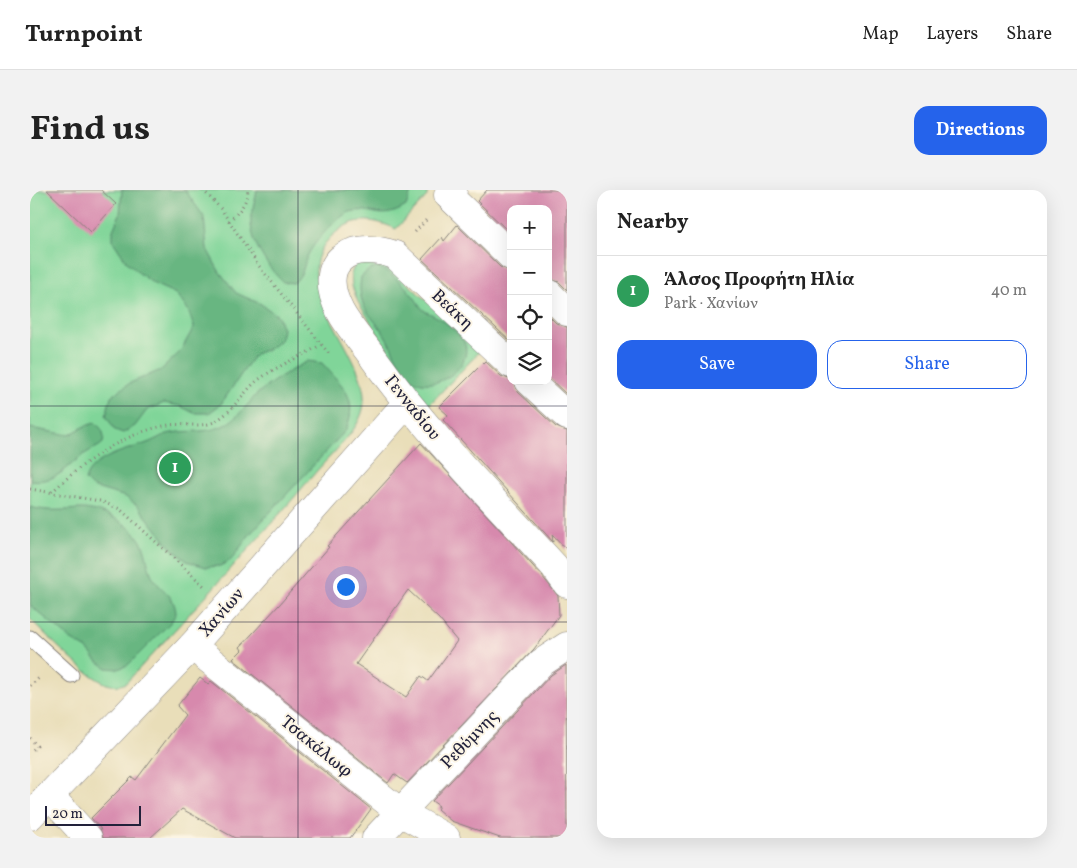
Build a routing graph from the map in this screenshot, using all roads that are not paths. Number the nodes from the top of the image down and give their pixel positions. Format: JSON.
{"nodes":[{"id":1,"x":450,"y":193,"type":"edge"},
{"id":2,"x":507,"y":252,"type":"edge"},
{"id":3,"x":395,"y":255,"type":"joint"},
{"id":4,"x":550,"y":295,"type":"edge"},
{"id":5,"x":567,"y":312,"type":"edge"},
{"id":6,"x":507,"y":360,"type":"edge"},
{"id":7,"x":533,"y":385,"type":"edge"},
{"id":8,"x":406,"y":404,"type":"junction"},
{"id":9,"x":567,"y":416,"type":"edge"},
{"id":10,"x":567,"y":584,"type":"edge"},
{"id":11,"x":30,"y":638,"type":"edge"},
{"id":12,"x":192,"y":646,"type":"junction"},
{"id":13,"x":567,"y":646,"type":"edge"},
{"id":14,"x":71,"y":675,"type":"dead end"},
{"id":15,"x":50,"y":796,"type":"junction"},
{"id":16,"x":400,"y":812,"type":"junction"},
{"id":17,"x":30,"y":816,"type":"edge"},
{"id":18,"x":88,"y":838,"type":"edge"},
{"id":19,"x":376,"y":838,"type":"edge"},
{"id":20,"x":446,"y":838,"type":"edge"}],
"edges":[{"from":1,"to":2,"type":"street"},
{"from":3,"to":6,"type":"street","name":"Βεάκη"},
{"from":3,"to":8,"type":"street","name":"Γενναδίου"},
{"from":4,"to":5,"type":"street"},
{"from":7,"to":9,"type":"street"},
{"from":8,"to":10,"type":"street","name":"Γενναδίου"},
{"from":8,"to":12,"type":"street","name":"Χανίων"},
{"from":11,"to":14,"type":"lane"},
{"from":12,"to":15,"type":"street","name":"Χανίων"},
{"from":12,"to":16,"type":"street","name":"Τσακάλωφ"},
{"from":13,"to":16,"type":"street","name":"Ρεθύμνης"},
{"from":15,"to":17,"type":"street","name":"Χανίων"},
{"from":15,"to":18,"type":"street"},
{"from":16,"to":19,"type":"street","name":"Ρεθύμνης"},
{"from":16,"to":20,"type":"street","name":"Τσακάλωφ"}]}
